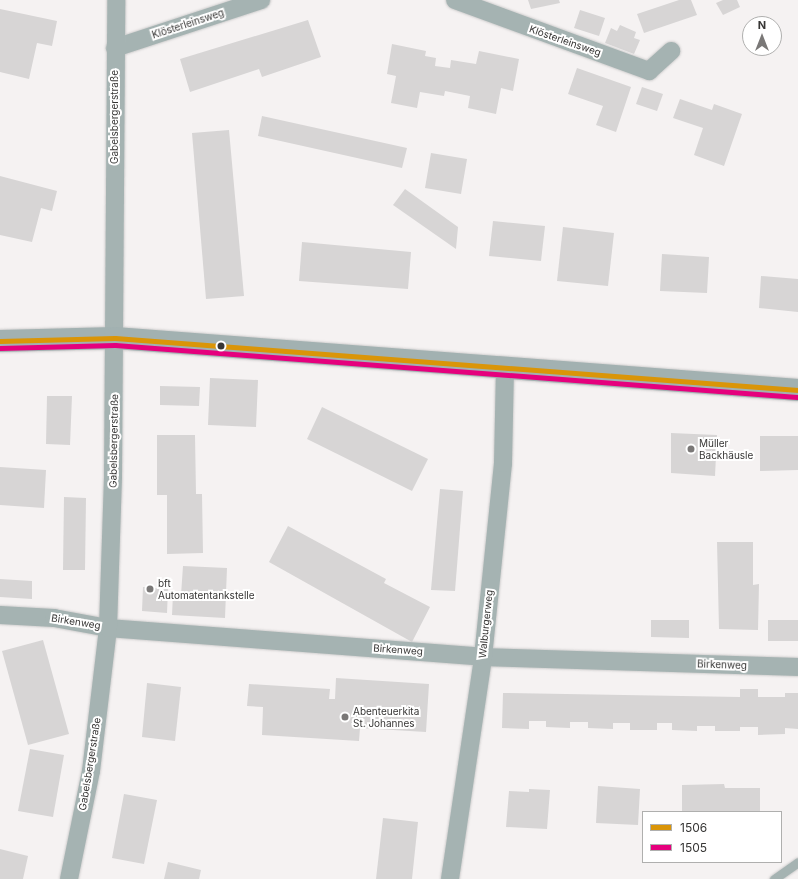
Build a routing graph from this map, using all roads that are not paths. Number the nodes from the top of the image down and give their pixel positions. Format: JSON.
{"nodes":[{"id":1,"x":116,"y":0,"type":"edge"},
{"id":2,"x":261,"y":0,"type":"edge"},
{"id":3,"x":455,"y":0,"type":"edge"},
{"id":4,"x":115,"y":48,"type":"junction"},
{"id":5,"x":671,"y":51,"type":"dead end"},
{"id":6,"x":115,"y":338,"type":"junction"},
{"id":7,"x":0,"y":341,"type":"edge"},
{"id":8,"x":505,"y":367,"type":"junction"},
{"id":9,"x":798,"y":390,"type":"edge"},
{"id":10,"x":0,"y":615,"type":"edge"},
{"id":11,"x":108,"y":628,"type":"junction"},
{"id":12,"x":483,"y":657,"type":"junction"},
{"id":13,"x":798,"y":667,"type":"edge"},
{"id":14,"x":798,"y":862,"type":"edge"},
{"id":15,"x":69,"y":879,"type":"edge"},
{"id":16,"x":450,"y":879,"type":"edge"},
{"id":17,"x":774,"y":879,"type":"edge"}],
"edges":[{"from":1,"to":4,"type":"street","name":"Gabelsbergerstraße"},
{"from":2,"to":4,"type":"street","name":"Klösterleinsweg"},
{"from":3,"to":5,"type":"street","name":"Klösterleinsweg"},
{"from":4,"to":6,"type":"street","name":"Gabelsbergerstraße"},
{"from":6,"to":7,"type":"street"},
{"from":6,"to":8,"type":"street"},
{"from":6,"to":11,"type":"street","name":"Gabelsbergerstraße"},
{"from":8,"to":9,"type":"street"},
{"from":8,"to":12,"type":"street","name":"Walburgerweg"},
{"from":10,"to":11,"type":"street","name":"Birkenweg"},
{"from":11,"to":12,"type":"street","name":"Birkenweg"},
{"from":11,"to":15,"type":"street","name":"Gabelsbergerstraße"},
{"from":12,"to":13,"type":"street","name":"Birkenweg"},
{"from":12,"to":16,"type":"street","name":"Walburgerweg"},
{"from":14,"to":17,"type":"lane"}]}
